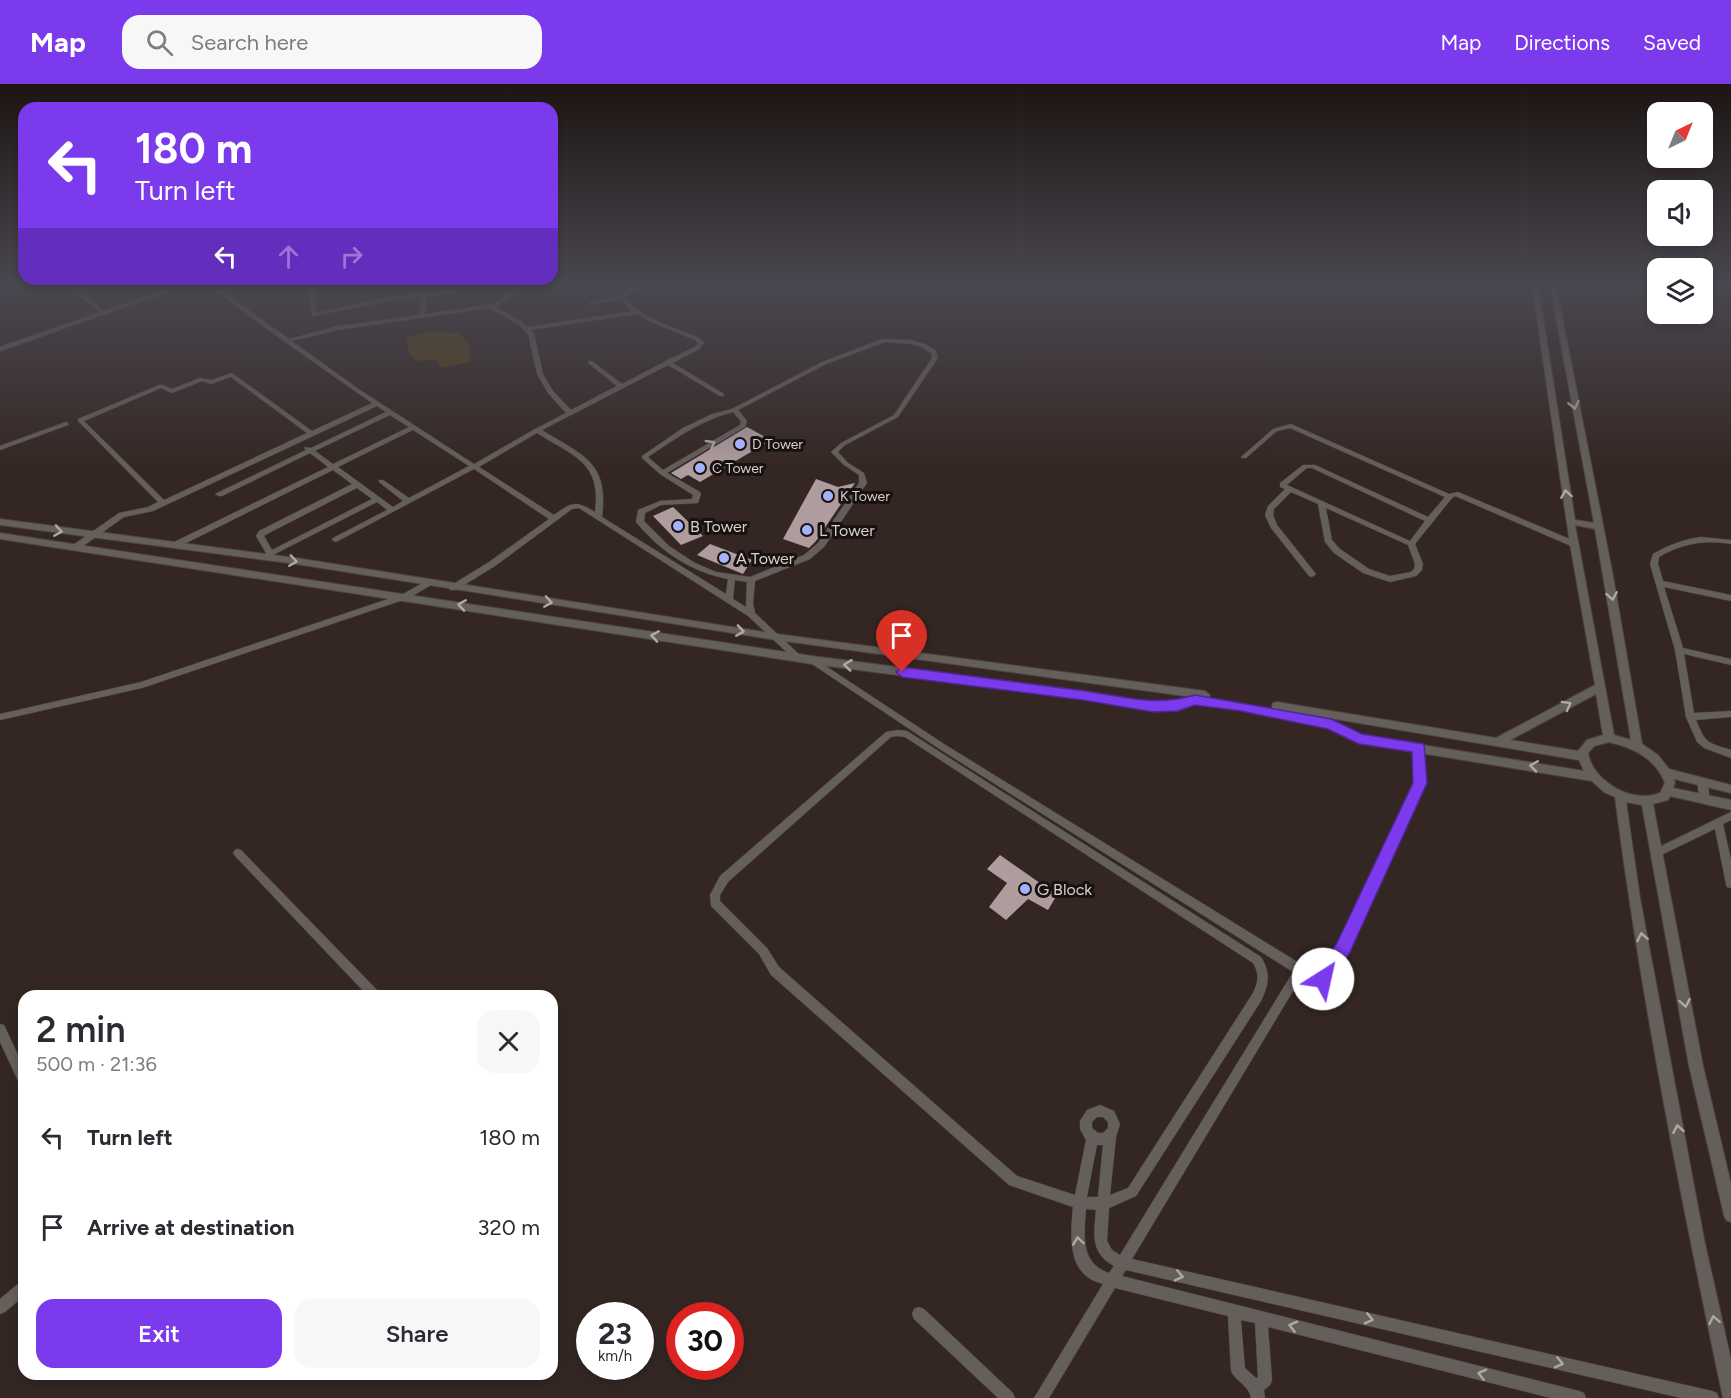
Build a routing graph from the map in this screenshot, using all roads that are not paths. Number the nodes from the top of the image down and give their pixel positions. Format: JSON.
{"nodes":[{"id":1,"x":295,"y":346,"type":"edge"},
{"id":2,"x":533,"y":346,"type":"edge"},
{"id":3,"x":698,"y":346,"type":"edge"},
{"id":4,"x":868,"y":346,"type":"edge"},
{"id":5,"x":927,"y":346,"type":"edge"},
{"id":6,"x":1544,"y":346,"type":"edge"},
{"id":7,"x":1564,"y":346,"type":"edge"},
{"id":8,"x":590,"y":362,"type":"dead end"},
{"id":9,"x":667,"y":362,"type":"junction"},
{"id":10,"x":622,"y":387,"type":"junction"},
{"id":11,"x":722,"y":394,"type":"dead end"},
{"id":12,"x":378,"y":403,"type":"junction"},
{"id":13,"x":734,"y":410,"type":"junction"},
{"id":14,"x":390,"y":412,"type":"junction"},
{"id":15,"x":570,"y":413,"type":"junction"},
{"id":16,"x":66,"y":424,"type":"dead end"},
{"id":17,"x":414,"y":427,"type":"junction"},
{"id":18,"x":537,"y":430,"type":"junction"},
{"id":19,"x":312,"y":434,"type":"junction"},
{"id":20,"x":297,"y":441,"type":"junction"},
{"id":21,"x":0,"y":448,"type":"edge"},
{"id":22,"x":311,"y":450,"type":"junction"},
{"id":23,"x":1244,"y":457,"type":"dead end"},
{"id":24,"x":332,"y":466,"type":"junction"},
{"id":25,"x":475,"y":466,"type":"junction"},
{"id":26,"x":662,"y":472,"type":"junction"},
{"id":27,"x":381,"y":481,"type":"dead end"},
{"id":28,"x":358,"y":484,"type":"junction"},
{"id":29,"x":1289,"y":489,"type":"junction"},
{"id":30,"x":219,"y":494,"type":"dead end"},
{"id":31,"x":1449,"y":495,"type":"junction"},
{"id":32,"x":378,"y":499,"type":"junction"},
{"id":33,"x":409,"y":502,"type":"junction"},
{"id":34,"x":163,"y":503,"type":"junction"},
{"id":35,"x":1323,"y":504,"type":"junction"},
{"id":36,"x":392,"y":510,"type":"junction"},
{"id":37,"x":598,"y":518,"type":"junction"},
{"id":38,"x":553,"y":519,"type":"junction"},
{"id":39,"x":1430,"y":521,"type":"junction"},
{"id":40,"x":0,"y":522,"type":"edge"},
{"id":41,"x":1571,"y":522,"type":"junction"},
{"id":42,"x":1599,"y":526,"type":"junction"},
{"id":43,"x":0,"y":536,"type":"edge"},
{"id":44,"x":91,"y":536,"type":"junction"},
{"id":45,"x":336,"y":540,"type":"dead end"},
{"id":46,"x":1731,"y":542,"type":"edge"},
{"id":47,"x":174,"y":544,"type":"junction"},
{"id":48,"x":1411,"y":544,"type":"junction"},
{"id":49,"x":1574,"y":544,"type":"junction"},
{"id":50,"x":76,"y":547,"type":"junction"},
{"id":51,"x":267,"y":556,"type":"junction"},
{"id":52,"x":1312,"y":574,"type":"dead end"},
{"id":53,"x":732,"y":577,"type":"junction"},
{"id":54,"x":751,"y":580,"type":"junction"},
{"id":55,"x":428,"y":583,"type":"junction"},
{"id":56,"x":1660,"y":583,"type":"junction"},
{"id":57,"x":453,"y":588,"type":"junction"},
{"id":58,"x":406,"y":596,"type":"junction"},
{"id":59,"x":1731,"y":598,"type":"edge"},
{"id":60,"x":729,"y":599,"type":"junction"},
{"id":61,"x":751,"y":614,"type":"junction"},
{"id":62,"x":777,"y":637,"type":"junction"},
{"id":63,"x":1679,"y":650,"type":"junction"},
{"id":64,"x":798,"y":658,"type":"junction"},
{"id":65,"x":812,"y":660,"type":"junction"},
{"id":66,"x":1731,"y":662,"type":"edge"},
{"id":67,"x":1600,"y":687,"type":"junction"},
{"id":68,"x":1731,"y":714,"type":"edge"},
{"id":69,"x":0,"y":717,"type":"edge"},
{"id":70,"x":1690,"y":717,"type":"junction"},
{"id":71,"x":1609,"y":738,"type":"junction"},
{"id":72,"x":1498,"y":742,"type":"junction"},
{"id":73,"x":1637,"y":746,"type":"junction"},
{"id":74,"x":1419,"y":748,"type":"junction"},
{"id":75,"x":1731,"y":754,"type":"edge"},
{"id":76,"x":1581,"y":756,"type":"junction"},
{"id":77,"x":1667,"y":773,"type":"junction"},
{"id":78,"x":1592,"y":777,"type":"junction"},
{"id":79,"x":1702,"y":782,"type":"junction"},
{"id":80,"x":1731,"y":789,"type":"edge"},
{"id":81,"x":1668,"y":791,"type":"junction"},
{"id":82,"x":1620,"y":796,"type":"junction"},
{"id":83,"x":1705,"y":799,"type":"junction"},
{"id":84,"x":1647,"y":801,"type":"junction"},
{"id":85,"x":1731,"y":806,"type":"edge"},
{"id":86,"x":1731,"y":816,"type":"edge"},
{"id":87,"x":1718,"y":822,"type":"junction"},
{"id":88,"x":1726,"y":836,"type":"edge"},
{"id":89,"x":1658,"y":852,"type":"junction"},
{"id":90,"x":238,"y":853,"type":"dead end"},
{"id":91,"x":1731,"y":884,"type":"edge"},
{"id":92,"x":1300,"y":970,"type":"junction"},
{"id":93,"x":369,"y":990,"type":"edge"},
{"id":94,"x":0,"y":1029,"type":"edge"},
{"id":95,"x":4,"y":1048,"type":"edge"},
{"id":96,"x":18,"y":1071,"type":"edge"},
{"id":97,"x":1093,"y":1136,"type":"junction"},
{"id":98,"x":1110,"y":1137,"type":"junction"},
{"id":99,"x":1081,"y":1203,"type":"junction"},
{"id":100,"x":1104,"y":1204,"type":"junction"},
{"id":101,"x":1731,"y":1215,"type":"edge"},
{"id":102,"x":1122,"y":1263,"type":"junction"},
{"id":103,"x":1114,"y":1281,"type":"junction"},
{"id":104,"x":18,"y":1293,"type":"edge"},
{"id":105,"x":0,"y":1307,"type":"edge"},
{"id":106,"x":1234,"y":1311,"type":"junction"},
{"id":107,"x":920,"y":1314,"type":"dead end"},
{"id":108,"x":1261,"y":1318,"type":"junction"},
{"id":109,"x":1257,"y":1392,"type":"edge"},
{"id":110,"x":1008,"y":1398,"type":"edge"},
{"id":111,"x":1041,"y":1398,"type":"edge"},
{"id":112,"x":1580,"y":1398,"type":"edge"},
{"id":113,"x":1712,"y":1398,"type":"edge"},
{"id":114,"x":1731,"y":1398,"type":"edge"}],
"edges":[{"from":1,"to":12,"type":"street"},
{"from":2,"to":15,"type":"street"},
{"from":3,"to":9,"type":"street"},
{"from":4,"to":13,"type":"street"},
{"from":5,"to":54,"type":"street"},
{"from":41,"to":6,"type":"street","one_way":true},
{"from":7,"to":42,"type":"street","one_way":true},
{"from":8,"to":10,"type":"street"},
{"from":9,"to":10,"type":"street"},
{"from":9,"to":11,"type":"street"},
{"from":10,"to":15,"type":"street"},
{"from":12,"to":14,"type":"street"},
{"from":12,"to":19,"type":"street"},
{"from":26,"to":13,"type":"street","one_way":true},
{"from":13,"to":26,"type":"street"},
{"from":14,"to":17,"type":"street"},
{"from":14,"to":22,"type":"street"},
{"from":15,"to":18,"type":"street"},
{"from":16,"to":21,"type":"street"},
{"from":17,"to":24,"type":"street"},
{"from":17,"to":25,"type":"street"},
{"from":18,"to":25,"type":"street"},
{"from":18,"to":37,"type":"street"},
{"from":19,"to":20,"type":"street"},
{"from":19,"to":34,"type":"street"},
{"from":20,"to":22,"type":"street"},
{"from":20,"to":34,"type":"street"},
{"from":22,"to":24,"type":"street"},
{"from":22,"to":30,"type":"street"},
{"from":23,"to":31,"type":"street"},
{"from":24,"to":28,"type":"street"},
{"from":24,"to":47,"type":"street"},
{"from":25,"to":33,"type":"street"},
{"from":25,"to":38,"type":"street"},
{"from":26,"to":53,"type":"street"},
{"from":27,"to":33,"type":"street"},
{"from":28,"to":32,"type":"street"},
{"from":28,"to":51,"type":"street"},
{"from":29,"to":35,"type":"street"},
{"from":29,"to":39,"type":"street"},
{"from":29,"to":52,"type":"street"},
{"from":31,"to":39,"type":"street"},
{"from":31,"to":49,"type":"street"},
{"from":32,"to":36,"type":"street"},
{"from":32,"to":51,"type":"street"},
{"from":33,"to":36,"type":"street"},
{"from":34,"to":44,"type":"street"},
{"from":35,"to":48,"type":"street"},
{"from":35,"to":48,"type":"street"},
{"from":36,"to":45,"type":"street"},
{"from":37,"to":38,"type":"street"},
{"from":37,"to":60,"type":"street"},
{"from":38,"to":57,"type":"street"},
{"from":39,"to":48,"type":"street"},
{"from":40,"to":44,"type":"street","one_way":true},
{"from":41,"to":42,"type":"street"},
{"from":41,"to":49,"type":"street"},
{"from":42,"to":73,"type":"street","one_way":true},
{"from":43,"to":50,"type":"street"},
{"from":44,"to":47,"type":"street"},
{"from":44,"to":50,"type":"street"},
{"from":46,"to":56,"type":"street"},
{"from":47,"to":51,"type":"street"},
{"from":49,"to":67,"type":"street"},
{"from":50,"to":58,"type":"street"},
{"from":51,"to":55,"type":"street","one_way":true},
{"from":53,"to":54,"type":"street"},
{"from":53,"to":60,"type":"street"},
{"from":54,"to":61,"type":"street"},
{"from":55,"to":57,"type":"street"},
{"from":55,"to":58,"type":"street"},
{"from":56,"to":59,"type":"street"},
{"from":56,"to":63,"type":"street"},
{"from":57,"to":62,"type":"street","one_way":true},
{"from":64,"to":58,"type":"street","one_way":true},
{"from":58,"to":69,"type":"street"},
{"from":60,"to":61,"type":"street"},
{"from":61,"to":62,"type":"street"},
{"from":62,"to":64,"type":"street"},
{"from":62,"to":72,"type":"street"},
{"from":63,"to":66,"type":"street"},
{"from":63,"to":70,"type":"street"},
{"from":64,"to":65,"type":"street"},
{"from":74,"to":65,"type":"street","one_way":true},
{"from":65,"to":92,"type":"street"},
{"from":67,"to":71,"type":"street"},
{"from":72,"to":67,"type":"street","one_way":true},
{"from":68,"to":70,"type":"street"},
{"from":70,"to":75,"type":"street"},
{"from":71,"to":73,"type":"street"},
{"from":71,"to":76,"type":"street"},
{"from":72,"to":76,"type":"street"},
{"from":73,"to":77,"type":"street"},
{"from":78,"to":74,"type":"street","one_way":true},
{"from":74,"to":92,"type":"street"},
{"from":76,"to":78,"type":"street"},
{"from":77,"to":79,"type":"street"},
{"from":77,"to":81,"type":"street"},
{"from":78,"to":82,"type":"street"},
{"from":79,"to":80,"type":"street"},
{"from":79,"to":83,"type":"street"},
{"from":81,"to":83,"type":"street"},
{"from":81,"to":84,"type":"street"},
{"from":82,"to":84,"type":"street"},
{"from":114,"to":82,"type":"street","one_way":true},
{"from":83,"to":85,"type":"street"},
{"from":84,"to":89,"type":"street"},
{"from":86,"to":87,"type":"street"},
{"from":87,"to":88,"type":"street"},
{"from":87,"to":89,"type":"street"},
{"from":88,"to":91,"type":"street"},
{"from":89,"to":101,"type":"street","one_way":true},
{"from":90,"to":93,"type":"street"},
{"from":92,"to":102,"type":"street"},
{"from":94,"to":95,"type":"street"},
{"from":95,"to":96,"type":"street"},
{"from":97,"to":98,"type":"street"},
{"from":97,"to":98,"type":"street"},
{"from":97,"to":99,"type":"street"},
{"from":98,"to":100,"type":"street"},
{"from":99,"to":100,"type":"street"},
{"from":99,"to":100,"type":"street"},
{"from":103,"to":99,"type":"street","one_way":true},
{"from":100,"to":102,"type":"street"},
{"from":102,"to":103,"type":"street"},
{"from":102,"to":113,"type":"street","one_way":true},
{"from":103,"to":106,"type":"street"},
{"from":103,"to":111,"type":"street"},
{"from":104,"to":105,"type":"street"},
{"from":106,"to":108,"type":"street"},
{"from":106,"to":109,"type":"street"},
{"from":107,"to":110,"type":"street"},
{"from":108,"to":109,"type":"street"},
{"from":112,"to":108,"type":"street","one_way":true}]}
